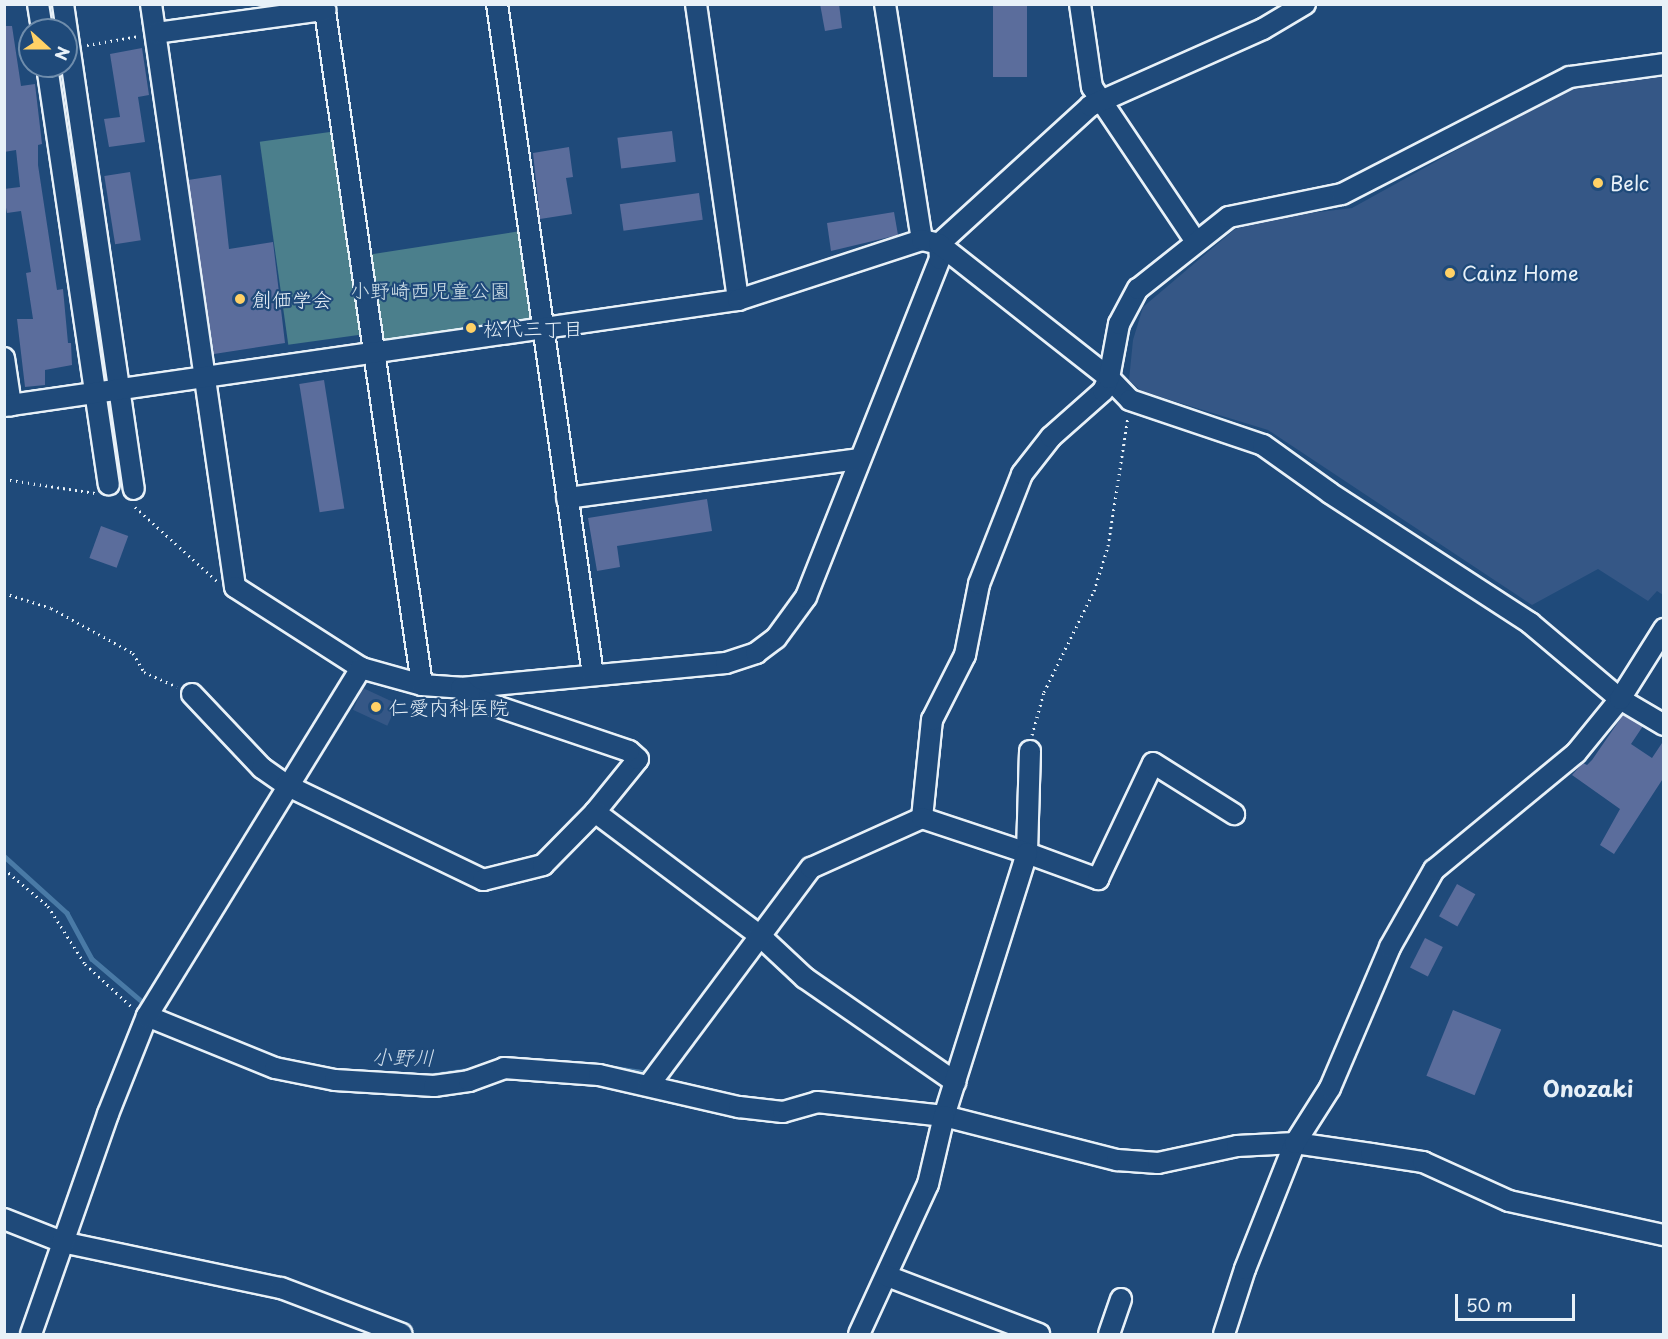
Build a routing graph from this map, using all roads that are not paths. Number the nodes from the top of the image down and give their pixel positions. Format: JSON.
{"nodes":[{"id":1,"x":63,"y":4,"type":"edge"},
{"id":2,"x":152,"y":4,"type":"edge"},
{"id":3,"x":497,"y":4,"type":"edge"},
{"id":4,"x":696,"y":4,"type":"edge"},
{"id":5,"x":885,"y":4,"type":"edge"},
{"id":6,"x":1080,"y":4,"type":"edge"},
{"id":7,"x":1305,"y":4,"type":"edge"},
{"id":8,"x":325,"y":7,"type":"edge"},
{"id":9,"x":156,"y":33,"type":"junction"},
{"id":10,"x":1664,"y":64,"type":"edge"},
{"id":11,"x":49,"y":78,"type":"edge"},
{"id":12,"x":1101,"y":100,"type":"junction"},
{"id":13,"x":1195,"y":240,"type":"junction"},
{"id":14,"x":931,"y":242,"type":"junction"},
{"id":15,"x":738,"y":300,"type":"junction"},
{"id":16,"x":543,"y":327,"type":"junction"},
{"id":17,"x":374,"y":353,"type":"junction"},
{"id":18,"x":4,"y":358,"type":"edge"},
{"id":19,"x":202,"y":378,"type":"junction"},
{"id":20,"x":1109,"y":378,"type":"junction"},
{"id":21,"x":119,"y":391,"type":"junction"},
{"id":22,"x":95,"y":394,"type":"junction"},
{"id":23,"x":8,"y":406,"type":"edge"},
{"id":24,"x":859,"y":459,"type":"junction"},
{"id":25,"x":106,"y":490,"type":"road end"},
{"id":26,"x":129,"y":496,"type":"road end"},
{"id":27,"x":567,"y":498,"type":"junction"},
{"id":28,"x":1664,"y":629,"type":"edge"},
{"id":29,"x":361,"y":668,"type":"junction"},
{"id":30,"x":592,"y":675,"type":"junction"},
{"id":31,"x":422,"y":685,"type":"junction"},
{"id":32,"x":461,"y":688,"type":"junction"},
{"id":33,"x":192,"y":694,"type":"road end"},
{"id":34,"x":1620,"y":699,"type":"junction"},
{"id":35,"x":1664,"y":725,"type":"edge"},
{"id":36,"x":1029,"y":751,"type":"road end"},
{"id":37,"x":286,"y":785,"type":"junction"},
{"id":38,"x":595,"y":813,"type":"junction"},
{"id":39,"x":1234,"y":814,"type":"dead end"},
{"id":40,"x":922,"y":818,"type":"junction"},
{"id":41,"x":1027,"y":854,"type":"junction"},
{"id":42,"x":759,"y":936,"type":"junction"},
{"id":43,"x":147,"y":1016,"type":"junction"},
{"id":44,"x":955,"y":1082,"type":"junction"},
{"id":45,"x":649,"y":1085,"type":"junction"},
{"id":46,"x":944,"y":1116,"type":"junction"},
{"id":47,"x":1295,"y":1143,"type":"junction"},
{"id":48,"x":4,"y":1220,"type":"edge"},
{"id":49,"x":1664,"y":1235,"type":"edge"},
{"id":50,"x":62,"y":1242,"type":"junction"},
{"id":51,"x":887,"y":1276,"type":"junction"},
{"id":52,"x":1121,"y":1299,"type":"dead end"},
{"id":53,"x":31,"y":1335,"type":"edge"},
{"id":54,"x":402,"y":1335,"type":"edge"},
{"id":55,"x":859,"y":1335,"type":"edge"},
{"id":56,"x":1038,"y":1335,"type":"edge"},
{"id":57,"x":1109,"y":1335,"type":"edge"},
{"id":58,"x":1224,"y":1335,"type":"edge"}],
"edges":[{"from":1,"to":21,"type":"street"},
{"from":2,"to":9,"type":"street"},
{"from":3,"to":16,"type":"street"},
{"from":4,"to":15,"type":"street"},
{"from":5,"to":14,"type":"street"},
{"from":6,"to":12,"type":"street"},
{"from":7,"to":12,"type":"street"},
{"from":8,"to":9,"type":"street"},
{"from":8,"to":17,"type":"street"},
{"from":9,"to":19,"type":"street"},
{"from":10,"to":13,"type":"street"},
{"from":11,"to":22,"type":"street"},
{"from":12,"to":13,"type":"street"},
{"from":12,"to":14,"type":"street"},
{"from":13,"to":20,"type":"street"},
{"from":14,"to":15,"type":"street"},
{"from":14,"to":20,"type":"street"},
{"from":14,"to":24,"type":"street"},
{"from":15,"to":16,"type":"street"},
{"from":16,"to":17,"type":"street"},
{"from":16,"to":27,"type":"street"},
{"from":17,"to":19,"type":"street"},
{"from":17,"to":31,"type":"street"},
{"from":18,"to":23,"type":"street"},
{"from":19,"to":21,"type":"street"},
{"from":19,"to":29,"type":"street"},
{"from":20,"to":34,"type":"street"},
{"from":20,"to":40,"type":"street"},
{"from":21,"to":22,"type":"street"},
{"from":21,"to":26,"type":"street"},
{"from":22,"to":23,"type":"street"},
{"from":22,"to":25,"type":"street"},
{"from":24,"to":27,"type":"street"},
{"from":24,"to":30,"type":"street"},
{"from":27,"to":30,"type":"street"},
{"from":28,"to":34,"type":"street"},
{"from":29,"to":31,"type":"street"},
{"from":29,"to":37,"type":"street"},
{"from":30,"to":32,"type":"street"},
{"from":31,"to":32,"type":"street"},
{"from":32,"to":38,"type":"street"},
{"from":33,"to":37,"type":"street"},
{"from":34,"to":35,"type":"street"},
{"from":34,"to":47,"type":"street"},
{"from":36,"to":41,"type":"street"},
{"from":37,"to":38,"type":"street"},
{"from":37,"to":43,"type":"street"},
{"from":38,"to":42,"type":"street"},
{"from":39,"to":41,"type":"street"},
{"from":40,"to":41,"type":"street"},
{"from":40,"to":42,"type":"street"},
{"from":41,"to":44,"type":"street"},
{"from":42,"to":44,"type":"street"},
{"from":42,"to":45,"type":"street"},
{"from":43,"to":45,"type":"street"},
{"from":43,"to":50,"type":"street"},
{"from":44,"to":46,"type":"street"},
{"from":45,"to":46,"type":"street"},
{"from":46,"to":47,"type":"street"},
{"from":46,"to":51,"type":"street"},
{"from":47,"to":49,"type":"street"},
{"from":47,"to":58,"type":"street"},
{"from":48,"to":50,"type":"street"},
{"from":50,"to":53,"type":"street"},
{"from":50,"to":54,"type":"street"},
{"from":51,"to":55,"type":"street"},
{"from":51,"to":56,"type":"street"},
{"from":52,"to":57,"type":"street"}]}
